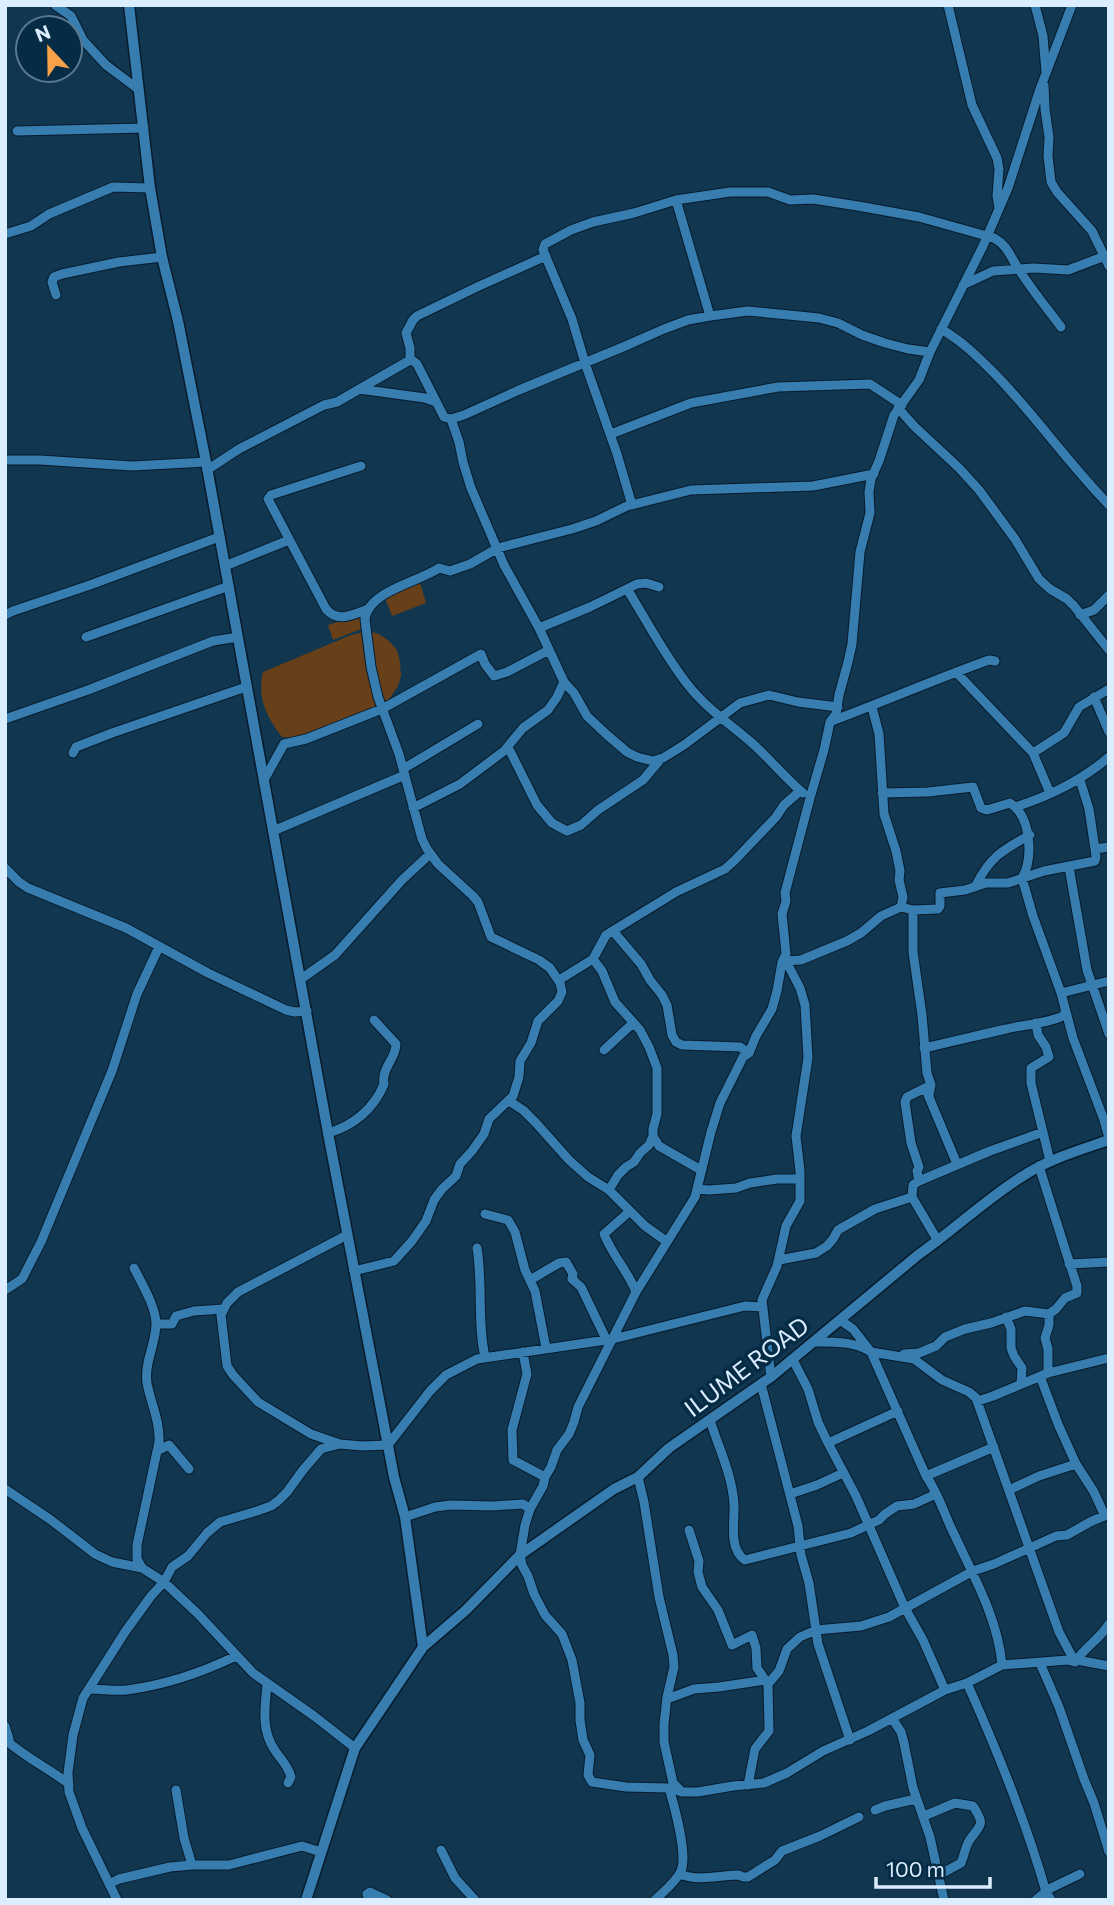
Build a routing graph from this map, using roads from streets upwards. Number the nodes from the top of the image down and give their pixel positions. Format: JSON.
{"nodes":[{"id":1,"x":55,"y":5,"type":"edge"},
{"id":2,"x":129,"y":5,"type":"edge"},
{"id":3,"x":948,"y":5,"type":"edge"},
{"id":4,"x":1034,"y":5,"type":"edge"},
{"id":5,"x":1072,"y":5,"type":"edge"},
{"id":6,"x":1045,"y":77,"type":"junction"},
{"id":7,"x":138,"y":89,"type":"junction"},
{"id":8,"x":144,"y":128,"type":"junction"},
{"id":9,"x":17,"y":131,"type":"dead end"},
{"id":10,"x":150,"y":188,"type":"junction"},
{"id":11,"x":676,"y":200,"type":"junction"},
{"id":12,"x":999,"y":208,"type":"junction"},
{"id":13,"x":5,"y":234,"type":"edge"},
{"id":14,"x":987,"y":236,"type":"junction"},
{"id":15,"x":546,"y":256,"type":"junction"},
{"id":16,"x":1105,"y":256,"type":"junction"},
{"id":17,"x":162,"y":257,"type":"junction"},
{"id":18,"x":1109,"y":267,"type":"edge"},
{"id":19,"x":1018,"y":269,"type":"junction"},
{"id":20,"x":963,"y":285,"type":"junction"},
{"id":21,"x":56,"y":295,"type":"dead end"},
{"id":22,"x":710,"y":316,"type":"junction"},
{"id":23,"x":1062,"y":327,"type":"dead end"},
{"id":24,"x":941,"y":328,"type":"junction"},
{"id":25,"x":930,"y":352,"type":"junction"},
{"id":26,"x":410,"y":360,"type":"junction"},
{"id":27,"x":585,"y":363,"type":"junction"},
{"id":28,"x":359,"y":388,"type":"junction"},
{"id":29,"x":436,"y":402,"type":"junction"},
{"id":30,"x":900,"y":406,"type":"junction"},
{"id":31,"x":451,"y":419,"type":"junction"},
{"id":32,"x":611,"y":433,"type":"junction"},
{"id":33,"x":5,"y":460,"type":"edge"},
{"id":34,"x":207,"y":466,"type":"junction"},
{"id":35,"x":361,"y":466,"type":"dead end"},
{"id":36,"x":874,"y":474,"type":"junction"},
{"id":37,"x":1108,"y":503,"type":"edge"},
{"id":38,"x":632,"y":505,"type":"junction"},
{"id":39,"x":219,"y":537,"type":"junction"},
{"id":40,"x":289,"y":540,"type":"junction"},
{"id":41,"x":498,"y":548,"type":"junction"},
{"id":42,"x":225,"y":566,"type":"junction"},
{"id":43,"x":229,"y":586,"type":"junction"},
{"id":44,"x":659,"y":587,"type":"dead end"},
{"id":45,"x":627,"y":589,"type":"junction"},
{"id":46,"x":1109,"y":595,"type":"edge"},
{"id":47,"x":368,"y":609,"type":"junction"},
{"id":48,"x":1094,"y":610,"type":"junction"},
{"id":49,"x":5,"y":615,"type":"edge"},
{"id":50,"x":1080,"y":615,"type":"junction"},
{"id":51,"x":1090,"y":627,"type":"junction"},
{"id":52,"x":539,"y":628,"type":"junction"},
{"id":53,"x":238,"y":637,"type":"junction"},
{"id":54,"x":86,"y":638,"type":"dead end"},
{"id":55,"x":549,"y":650,"type":"junction"},
{"id":56,"x":1109,"y":650,"type":"edge"},
{"id":57,"x":995,"y":661,"type":"dead end"},
{"id":58,"x":956,"y":672,"type":"junction"},
{"id":59,"x":564,"y":682,"type":"junction"},
{"id":60,"x":246,"y":687,"type":"junction"},
{"id":61,"x":1109,"y":690,"type":"edge"},
{"id":62,"x":1094,"y":697,"type":"junction"},
{"id":63,"x":838,"y":707,"type":"junction"},
{"id":64,"x":872,"y":707,"type":"junction"},
{"id":65,"x":382,"y":709,"type":"junction"},
{"id":66,"x":721,"y":718,"type":"junction"},
{"id":67,"x":5,"y":719,"type":"edge"},
{"id":68,"x":830,"y":722,"type":"junction"},
{"id":69,"x":478,"y":724,"type":"dead end"},
{"id":70,"x":1109,"y":732,"type":"edge"},
{"id":71,"x":508,"y":747,"type":"junction"},
{"id":72,"x":73,"y":752,"type":"dead end"},
{"id":73,"x":1032,"y":753,"type":"junction"},
{"id":74,"x":1109,"y":757,"type":"edge"},
{"id":75,"x":663,"y":758,"type":"junction"},
{"id":76,"x":404,"y":772,"type":"junction"},
{"id":77,"x":264,"y":780,"type":"junction"},
{"id":78,"x":1080,"y":780,"type":"junction"},
{"id":79,"x":800,"y":791,"type":"junction"},
{"id":80,"x":882,"y":793,"type":"junction"},
{"id":81,"x":1051,"y":793,"type":"junction"},
{"id":82,"x":810,"y":798,"type":"junction"},
{"id":83,"x":1015,"y":807,"type":"junction"},
{"id":84,"x":414,"y":808,"type":"junction"},
{"id":85,"x":273,"y":831,"type":"junction"},
{"id":86,"x":1030,"y":835,"type":"junction"},
{"id":87,"x":1109,"y":847,"type":"edge"},
{"id":88,"x":1095,"y":849,"type":"junction"},
{"id":89,"x":430,"y":854,"type":"junction"},
{"id":90,"x":1069,"y":867,"type":"junction"},
{"id":91,"x":5,"y":868,"type":"edge"},
{"id":92,"x":1022,"y":878,"type":"junction"},
{"id":93,"x":975,"y":887,"type":"junction"},
{"id":94,"x":901,"y":907,"type":"junction"},
{"id":95,"x":913,"y":910,"type":"junction"},
{"id":96,"x":613,"y":932,"type":"junction"},
{"id":97,"x":159,"y":947,"type":"junction"},
{"id":98,"x":593,"y":959,"type":"junction"},
{"id":99,"x":784,"y":962,"type":"junction"},
{"id":100,"x":301,"y":979,"type":"junction"},
{"id":101,"x":559,"y":980,"type":"junction"},
{"id":102,"x":1109,"y":981,"type":"edge"},
{"id":103,"x":1092,"y":985,"type":"junction"},
{"id":104,"x":1061,"y":993,"type":"junction"},
{"id":105,"x":307,"y":1011,"type":"junction"},
{"id":106,"x":1065,"y":1013,"type":"junction"},
{"id":107,"x":1106,"y":1015,"type":"edge"},
{"id":108,"x":374,"y":1020,"type":"dead end"},
{"id":109,"x":633,"y":1023,"type":"junction"},
{"id":110,"x":1036,"y":1023,"type":"junction"},
{"id":111,"x":1109,"y":1034,"type":"edge"},
{"id":112,"x":924,"y":1048,"type":"junction"},
{"id":113,"x":604,"y":1050,"type":"dead end"},
{"id":114,"x":749,"y":1053,"type":"junction"},
{"id":115,"x":925,"y":1088,"type":"junction"},
{"id":116,"x":509,"y":1101,"type":"junction"},
{"id":117,"x":1043,"y":1132,"type":"junction"},
{"id":118,"x":328,"y":1133,"type":"junction"},
{"id":119,"x":653,"y":1136,"type":"junction"},
{"id":120,"x":1109,"y":1139,"type":"edge"},
{"id":121,"x":957,"y":1164,"type":"junction"},
{"id":122,"x":1044,"y":1164,"type":"junction"},
{"id":123,"x":701,"y":1170,"type":"junction"},
{"id":124,"x":800,"y":1178,"type":"junction"},
{"id":125,"x":919,"y":1181,"type":"junction"},
{"id":126,"x":698,"y":1189,"type":"junction"},
{"id":127,"x":609,"y":1190,"type":"junction"},
{"id":128,"x":912,"y":1196,"type":"junction"},
{"id":129,"x":630,"y":1211,"type":"junction"},
{"id":130,"x":485,"y":1214,"type":"dead end"},
{"id":131,"x":347,"y":1235,"type":"junction"},
{"id":132,"x":666,"y":1241,"type":"junction"},
{"id":133,"x":938,"y":1241,"type":"junction"},
{"id":134,"x":477,"y":1248,"type":"dead end"},
{"id":135,"x":779,"y":1260,"type":"junction"},
{"id":136,"x":1109,"y":1262,"type":"edge"},
{"id":137,"x":1069,"y":1264,"type":"junction"},
{"id":138,"x":134,"y":1268,"type":"dead end"},
{"id":139,"x":354,"y":1271,"type":"junction"},
{"id":140,"x":530,"y":1280,"type":"junction"},
{"id":141,"x":5,"y":1290,"type":"edge"},
{"id":142,"x":636,"y":1292,"type":"junction"},
{"id":143,"x":763,"y":1307,"type":"junction"},
{"id":144,"x":223,"y":1309,"type":"junction"},
{"id":145,"x":1049,"y":1314,"type":"junction"},
{"id":146,"x":1006,"y":1317,"type":"junction"},
{"id":147,"x":840,"y":1320,"type":"junction"},
{"id":148,"x":156,"y":1324,"type":"junction"},
{"id":149,"x":610,"y":1339,"type":"junction"},
{"id":150,"x":813,"y":1342,"type":"junction"},
{"id":151,"x":545,"y":1348,"type":"junction"},
{"id":152,"x":523,"y":1352,"type":"junction"},
{"id":153,"x":871,"y":1352,"type":"junction"},
{"id":154,"x":891,"y":1356,"type":"junction"},
{"id":155,"x":485,"y":1357,"type":"junction"},
{"id":156,"x":1109,"y":1358,"type":"edge"},
{"id":157,"x":793,"y":1360,"type":"junction"},
{"id":158,"x":1044,"y":1375,"type":"junction"},
{"id":159,"x":771,"y":1377,"type":"junction"},
{"id":160,"x":761,"y":1384,"type":"junction"},
{"id":161,"x":1021,"y":1384,"type":"junction"},
{"id":162,"x":978,"y":1401,"type":"junction"},
{"id":163,"x":898,"y":1411,"type":"junction"},
{"id":164,"x":710,"y":1420,"type":"junction"},
{"id":165,"x":828,"y":1443,"type":"junction"},
{"id":166,"x":340,"y":1444,"type":"junction"},
{"id":167,"x":388,"y":1445,"type":"junction"},
{"id":168,"x":994,"y":1447,"type":"junction"},
{"id":169,"x":157,"y":1451,"type":"junction"},
{"id":170,"x":1076,"y":1464,"type":"junction"},
{"id":171,"x":189,"y":1469,"type":"dead end"},
{"id":172,"x":843,"y":1473,"type":"junction"},
{"id":173,"x":926,"y":1476,"type":"junction"},
{"id":174,"x":545,"y":1477,"type":"junction"},
{"id":175,"x":638,"y":1477,"type":"junction"},
{"id":176,"x":5,"y":1489,"type":"edge"},
{"id":177,"x":1009,"y":1490,"type":"junction"},
{"id":178,"x":790,"y":1494,"type":"junction"},
{"id":179,"x":936,"y":1494,"type":"junction"},
{"id":180,"x":530,"y":1509,"type":"junction"},
{"id":181,"x":1107,"y":1515,"type":"edge"},
{"id":182,"x":405,"y":1517,"type":"junction"},
{"id":183,"x":868,"y":1525,"type":"junction"},
{"id":184,"x":689,"y":1530,"type":"dead end"},
{"id":185,"x":799,"y":1545,"type":"junction"},
{"id":186,"x":1031,"y":1548,"type":"junction"},
{"id":187,"x":520,"y":1555,"type":"junction"},
{"id":188,"x":142,"y":1568,"type":"junction"},
{"id":189,"x":973,"y":1571,"type":"junction"},
{"id":190,"x":164,"y":1582,"type":"junction"},
{"id":191,"x":905,"y":1608,"type":"junction"},
{"id":192,"x":1109,"y":1624,"type":"edge"},
{"id":193,"x":816,"y":1630,"type":"junction"},
{"id":194,"x":423,"y":1647,"type":"junction"},
{"id":195,"x":236,"y":1656,"type":"junction"},
{"id":196,"x":1075,"y":1662,"type":"junction"},
{"id":197,"x":1040,"y":1663,"type":"junction"},
{"id":198,"x":1002,"y":1665,"type":"junction"},
{"id":199,"x":1109,"y":1666,"type":"edge"},
{"id":200,"x":767,"y":1682,"type":"junction"},
{"id":201,"x":967,"y":1683,"type":"junction"},
{"id":202,"x":267,"y":1685,"type":"junction"},
{"id":203,"x":89,"y":1689,"type":"junction"},
{"id":204,"x":945,"y":1690,"type":"junction"},
{"id":205,"x":667,"y":1699,"type":"junction"},
{"id":206,"x":892,"y":1718,"type":"junction"},
{"id":207,"x":5,"y":1726,"type":"edge"},
{"id":208,"x":850,"y":1740,"type":"junction"},
{"id":209,"x":6,"y":1743,"type":"edge"},
{"id":210,"x":355,"y":1748,"type":"junction"},
{"id":211,"x":288,"y":1783,"type":"dead end"},
{"id":212,"x":69,"y":1784,"type":"junction"},
{"id":213,"x":748,"y":1785,"type":"junction"},
{"id":214,"x":669,"y":1788,"type":"junction"},
{"id":215,"x":176,"y":1790,"type":"dead end"},
{"id":216,"x":682,"y":1792,"type":"junction"},
{"id":217,"x":916,"y":1799,"type":"junction"},
{"id":218,"x":875,"y":1810,"type":"dead end"},
{"id":219,"x":923,"y":1816,"type":"junction"},
{"id":220,"x":859,"y":1817,"type":"dead end"},
{"id":221,"x":441,"y":1850,"type":"dead end"},
{"id":222,"x":321,"y":1852,"type":"junction"},
{"id":223,"x":1109,"y":1852,"type":"edge"},
{"id":224,"x":192,"y":1865,"type":"junction"},
{"id":225,"x":680,"y":1874,"type":"junction"},
{"id":226,"x":1080,"y":1874,"type":"dead end"},
{"id":227,"x":939,"y":1875,"type":"junction"},
{"id":228,"x":109,"y":1884,"type":"junction"},
{"id":229,"x":1048,"y":1896,"type":"edge"},
{"id":230,"x":117,"y":1900,"type":"edge"},
{"id":231,"x":306,"y":1900,"type":"edge"},
{"id":232,"x":369,"y":1900,"type":"edge"},
{"id":233,"x":387,"y":1900,"type":"edge"},
{"id":234,"x":475,"y":1900,"type":"edge"},
{"id":235,"x":655,"y":1900,"type":"edge"},
{"id":236,"x":944,"y":1900,"type":"edge"},
{"id":237,"x":1036,"y":1900,"type":"edge"}],
"edges":[{"from":1,"to":7,"type":"street"},
{"from":2,"to":7,"type":"street"},
{"from":3,"to":12,"type":"street"},
{"from":4,"to":6,"type":"street"},
{"from":5,"to":6,"type":"street"},
{"from":6,"to":12,"type":"street"},
{"from":6,"to":16,"type":"street"},
{"from":7,"to":8,"type":"street"},
{"from":8,"to":9,"type":"street"},
{"from":8,"to":10,"type":"street"},
{"from":10,"to":13,"type":"street"},
{"from":10,"to":17,"type":"street"},
{"from":11,"to":14,"type":"street"},
{"from":11,"to":15,"type":"street"},
{"from":11,"to":22,"type":"street"},
{"from":12,"to":14,"type":"street"},
{"from":14,"to":19,"type":"street"},
{"from":14,"to":20,"type":"street"},
{"from":15,"to":26,"type":"street"},
{"from":15,"to":27,"type":"street"},
{"from":16,"to":18,"type":"street"},
{"from":16,"to":19,"type":"street"},
{"from":17,"to":21,"type":"street"},
{"from":17,"to":34,"type":"street"},
{"from":19,"to":20,"type":"street"},
{"from":19,"to":23,"type":"street"},
{"from":20,"to":24,"type":"street"},
{"from":22,"to":25,"type":"street"},
{"from":22,"to":27,"type":"street"},
{"from":24,"to":25,"type":"street"},
{"from":24,"to":37,"type":"street"},
{"from":25,"to":30,"type":"street"},
{"from":26,"to":28,"type":"street"},
{"from":26,"to":29,"type":"street"},
{"from":27,"to":31,"type":"street"},
{"from":27,"to":32,"type":"street"},
{"from":28,"to":29,"type":"street"},
{"from":28,"to":34,"type":"street"},
{"from":29,"to":31,"type":"street"},
{"from":30,"to":32,"type":"street"},
{"from":30,"to":36,"type":"street"},
{"from":30,"to":50,"type":"street"},
{"from":31,"to":41,"type":"street"},
{"from":32,"to":38,"type":"street"},
{"from":33,"to":34,"type":"street"},
{"from":34,"to":39,"type":"street"},
{"from":35,"to":40,"type":"street"},
{"from":36,"to":38,"type":"street"},
{"from":36,"to":63,"type":"street"},
{"from":38,"to":41,"type":"street"},
{"from":39,"to":42,"type":"street"},
{"from":39,"to":49,"type":"street"},
{"from":40,"to":42,"type":"street"},
{"from":40,"to":47,"type":"street"},
{"from":41,"to":47,"type":"street"},
{"from":41,"to":52,"type":"street"},
{"from":42,"to":43,"type":"street"},
{"from":43,"to":53,"type":"street"},
{"from":43,"to":54,"type":"street"},
{"from":44,"to":45,"type":"street"},
{"from":45,"to":52,"type":"street"},
{"from":45,"to":66,"type":"street"},
{"from":46,"to":48,"type":"street"},
{"from":47,"to":65,"type":"street"},
{"from":48,"to":50,"type":"street"},
{"from":48,"to":51,"type":"street"},
{"from":50,"to":51,"type":"street"},
{"from":51,"to":56,"type":"street"},
{"from":52,"to":55,"type":"street"},
{"from":53,"to":60,"type":"street"},
{"from":53,"to":67,"type":"street"},
{"from":55,"to":59,"type":"street"},
{"from":55,"to":65,"type":"street"},
{"from":57,"to":58,"type":"street"},
{"from":58,"to":64,"type":"street"},
{"from":58,"to":73,"type":"street"},
{"from":59,"to":71,"type":"street"},
{"from":59,"to":75,"type":"street"},
{"from":60,"to":72,"type":"street"},
{"from":60,"to":77,"type":"street"},
{"from":61,"to":62,"type":"street"},
{"from":62,"to":70,"type":"street"},
{"from":62,"to":73,"type":"street"},
{"from":63,"to":66,"type":"street"},
{"from":63,"to":68,"type":"street"},
{"from":64,"to":68,"type":"street"},
{"from":64,"to":80,"type":"street"},
{"from":65,"to":76,"type":"street"},
{"from":65,"to":77,"type":"street"},
{"from":66,"to":75,"type":"street"},
{"from":66,"to":79,"type":"street"},
{"from":68,"to":82,"type":"street"},
{"from":69,"to":76,"type":"street"},
{"from":71,"to":75,"type":"street"},
{"from":71,"to":84,"type":"street"},
{"from":73,"to":81,"type":"street"},
{"from":74,"to":78,"type":"street"},
{"from":76,"to":84,"type":"street"},
{"from":76,"to":85,"type":"street"},
{"from":77,"to":85,"type":"street"},
{"from":78,"to":81,"type":"street"},
{"from":78,"to":88,"type":"street"},
{"from":79,"to":82,"type":"street"},
{"from":79,"to":96,"type":"street"},
{"from":80,"to":83,"type":"street"},
{"from":80,"to":94,"type":"street"},
{"from":81,"to":83,"type":"street"},
{"from":82,"to":99,"type":"street"},
{"from":83,"to":86,"type":"street"},
{"from":84,"to":89,"type":"street"},
{"from":85,"to":100,"type":"street"},
{"from":86,"to":92,"type":"street"},
{"from":86,"to":93,"type":"street"},
{"from":87,"to":88,"type":"street"},
{"from":88,"to":90,"type":"street"},
{"from":89,"to":100,"type":"street"},
{"from":89,"to":101,"type":"street"},
{"from":90,"to":92,"type":"street"},
{"from":90,"to":103,"type":"street"},
{"from":91,"to":97,"type":"street"},
{"from":92,"to":93,"type":"street"},
{"from":92,"to":104,"type":"street"},
{"from":93,"to":95,"type":"street"},
{"from":94,"to":95,"type":"street"},
{"from":94,"to":99,"type":"street"},
{"from":95,"to":112,"type":"street"},
{"from":96,"to":98,"type":"street"},
{"from":96,"to":114,"type":"street"},
{"from":97,"to":105,"type":"street"},
{"from":97,"to":141,"type":"street"},
{"from":98,"to":101,"type":"street"},
{"from":98,"to":109,"type":"street"},
{"from":99,"to":114,"type":"street"},
{"from":99,"to":124,"type":"street"},
{"from":100,"to":105,"type":"street"},
{"from":101,"to":116,"type":"street"},
{"from":102,"to":103,"type":"street"},
{"from":103,"to":104,"type":"street"},
{"from":103,"to":107,"type":"street"},
{"from":104,"to":106,"type":"street"},
{"from":105,"to":118,"type":"street"},
{"from":106,"to":110,"type":"street"},
{"from":106,"to":120,"type":"street"},
{"from":107,"to":111,"type":"street"},
{"from":108,"to":118,"type":"street"},
{"from":109,"to":113,"type":"street"},
{"from":109,"to":119,"type":"street"},
{"from":110,"to":112,"type":"street"},
{"from":110,"to":117,"type":"street"},
{"from":112,"to":115,"type":"street"},
{"from":114,"to":123,"type":"street"},
{"from":115,"to":121,"type":"street"},
{"from":115,"to":125,"type":"street"},
{"from":116,"to":127,"type":"street"},
{"from":116,"to":139,"type":"street"},
{"from":117,"to":121,"type":"street"},
{"from":117,"to":122,"type":"street"},
{"from":118,"to":131,"type":"street"},
{"from":119,"to":123,"type":"street"},
{"from":119,"to":127,"type":"street"},
{"from":120,"to":122,"type":"street","name":"ILUME ROAD"},
{"from":121,"to":125,"type":"street"},
{"from":122,"to":133,"type":"street","name":"ILUME ROAD"},
{"from":122,"to":137,"type":"street"},
{"from":123,"to":126,"type":"street"},
{"from":124,"to":126,"type":"street"},
{"from":124,"to":135,"type":"street"},
{"from":125,"to":128,"type":"street"},
{"from":126,"to":132,"type":"street"},
{"from":127,"to":129,"type":"street"},
{"from":128,"to":133,"type":"street"},
{"from":128,"to":135,"type":"street"},
{"from":129,"to":132,"type":"street"},
{"from":129,"to":142,"type":"street"},
{"from":130,"to":140,"type":"street"},
{"from":131,"to":139,"type":"street"},
{"from":131,"to":144,"type":"street"},
{"from":132,"to":142,"type":"street"},
{"from":133,"to":147,"type":"street","name":"ILUME ROAD"},
{"from":134,"to":155,"type":"street"},
{"from":135,"to":143,"type":"street"},
{"from":136,"to":137,"type":"street"},
{"from":137,"to":145,"type":"street"},
{"from":138,"to":148,"type":"street"},
{"from":139,"to":167,"type":"street"},
{"from":140,"to":149,"type":"street"},
{"from":140,"to":151,"type":"street"},
{"from":142,"to":149,"type":"street"},
{"from":143,"to":149,"type":"street"},
{"from":143,"to":159,"type":"street"},
{"from":144,"to":148,"type":"street"},
{"from":144,"to":166,"type":"street"},
{"from":145,"to":146,"type":"street"},
{"from":145,"to":158,"type":"street"},
{"from":146,"to":154,"type":"street"},
{"from":146,"to":161,"type":"street"},
{"from":147,"to":150,"type":"street","name":"ILUME ROAD"},
{"from":147,"to":153,"type":"street"},
{"from":148,"to":169,"type":"street"},
{"from":149,"to":151,"type":"street"},
{"from":149,"to":174,"type":"street"},
{"from":150,"to":153,"type":"street"},
{"from":150,"to":157,"type":"street","name":"ILUME ROAD"},
{"from":151,"to":152,"type":"street"},
{"from":152,"to":155,"type":"street"},
{"from":152,"to":174,"type":"street"},
{"from":153,"to":154,"type":"street"},
{"from":153,"to":163,"type":"street"},
{"from":154,"to":162,"type":"street"},
{"from":155,"to":167,"type":"street"},
{"from":156,"to":158,"type":"street"},
{"from":157,"to":159,"type":"street","name":"ILUME ROAD"},
{"from":157,"to":165,"type":"street"},
{"from":158,"to":161,"type":"street"},
{"from":158,"to":170,"type":"street"},
{"from":159,"to":160,"type":"street","name":"ILUME ROAD"},
{"from":160,"to":164,"type":"street","name":"ILUME ROAD"},
{"from":160,"to":178,"type":"street"},
{"from":161,"to":162,"type":"street"},
{"from":162,"to":168,"type":"street"},
{"from":163,"to":165,"type":"street"},
{"from":163,"to":173,"type":"street"},
{"from":164,"to":175,"type":"street","name":"ILUME ROAD"},
{"from":164,"to":185,"type":"street"},
{"from":165,"to":172,"type":"street"},
{"from":166,"to":167,"type":"street"},
{"from":166,"to":190,"type":"street"},
{"from":167,"to":182,"type":"street"},
{"from":168,"to":173,"type":"street"},
{"from":168,"to":177,"type":"street"},
{"from":169,"to":171,"type":"street"},
{"from":169,"to":188,"type":"street"},
{"from":170,"to":177,"type":"street"},
{"from":170,"to":181,"type":"street"},
{"from":172,"to":178,"type":"street"},
{"from":172,"to":183,"type":"street"},
{"from":173,"to":179,"type":"street"},
{"from":174,"to":180,"type":"street"},
{"from":175,"to":187,"type":"street","name":"ILUME ROAD"},
{"from":175,"to":205,"type":"street"},
{"from":176,"to":188,"type":"street"},
{"from":177,"to":186,"type":"street"},
{"from":178,"to":185,"type":"street"},
{"from":179,"to":183,"type":"street"},
{"from":179,"to":189,"type":"street"},
{"from":180,"to":182,"type":"street"},
{"from":180,"to":187,"type":"street"},
{"from":181,"to":186,"type":"street"},
{"from":182,"to":194,"type":"street"},
{"from":183,"to":185,"type":"street"},
{"from":183,"to":191,"type":"street"},
{"from":184,"to":200,"type":"street"},
{"from":185,"to":193,"type":"street"},
{"from":186,"to":189,"type":"street"},
{"from":186,"to":196,"type":"street"},
{"from":187,"to":194,"type":"street","name":"ILUME ROAD"},
{"from":187,"to":214,"type":"street"},
{"from":188,"to":190,"type":"street"},
{"from":189,"to":191,"type":"street"},
{"from":189,"to":198,"type":"street"},
{"from":190,"to":195,"type":"street"},
{"from":190,"to":203,"type":"street"},
{"from":191,"to":193,"type":"street"},
{"from":191,"to":204,"type":"street"},
{"from":192,"to":196,"type":"street"},
{"from":193,"to":200,"type":"street"},
{"from":193,"to":208,"type":"street"},
{"from":194,"to":210,"type":"street","name":"ILUME ROAD"},
{"from":195,"to":202,"type":"street"},
{"from":195,"to":203,"type":"street"},
{"from":196,"to":197,"type":"street"},
{"from":196,"to":199,"type":"street"},
{"from":197,"to":198,"type":"street"},
{"from":197,"to":223,"type":"street"},
{"from":198,"to":201,"type":"street"},
{"from":200,"to":205,"type":"street"},
{"from":200,"to":213,"type":"street"},
{"from":201,"to":204,"type":"street"},
{"from":201,"to":229,"type":"street"},
{"from":202,"to":210,"type":"street"},
{"from":202,"to":211,"type":"street"},
{"from":203,"to":212,"type":"street"},
{"from":204,"to":206,"type":"street"},
{"from":205,"to":216,"type":"street"},
{"from":206,"to":208,"type":"street"},
{"from":206,"to":217,"type":"street"},
{"from":207,"to":209,"type":"street"},
{"from":208,"to":213,"type":"street"},
{"from":209,"to":212,"type":"street"},
{"from":210,"to":222,"type":"street","name":"ILUME ROAD"},
{"from":212,"to":228,"type":"street"},
{"from":213,"to":216,"type":"street"},
{"from":214,"to":216,"type":"street"},
{"from":214,"to":225,"type":"street"},
{"from":215,"to":224,"type":"street"},
{"from":217,"to":218,"type":"street"},
{"from":217,"to":219,"type":"street"},
{"from":219,"to":227,"type":"street"},
{"from":219,"to":227,"type":"street"},
{"from":220,"to":225,"type":"street"},
{"from":221,"to":234,"type":"street"},
{"from":222,"to":224,"type":"street"},
{"from":222,"to":231,"type":"street","name":"ILUME ROAD"},
{"from":224,"to":228,"type":"street"},
{"from":225,"to":235,"type":"street"},
{"from":226,"to":229,"type":"street"},
{"from":227,"to":236,"type":"street"},
{"from":228,"to":230,"type":"street"},
{"from":229,"to":237,"type":"street"},
{"from":232,"to":233,"type":"street"}]}
